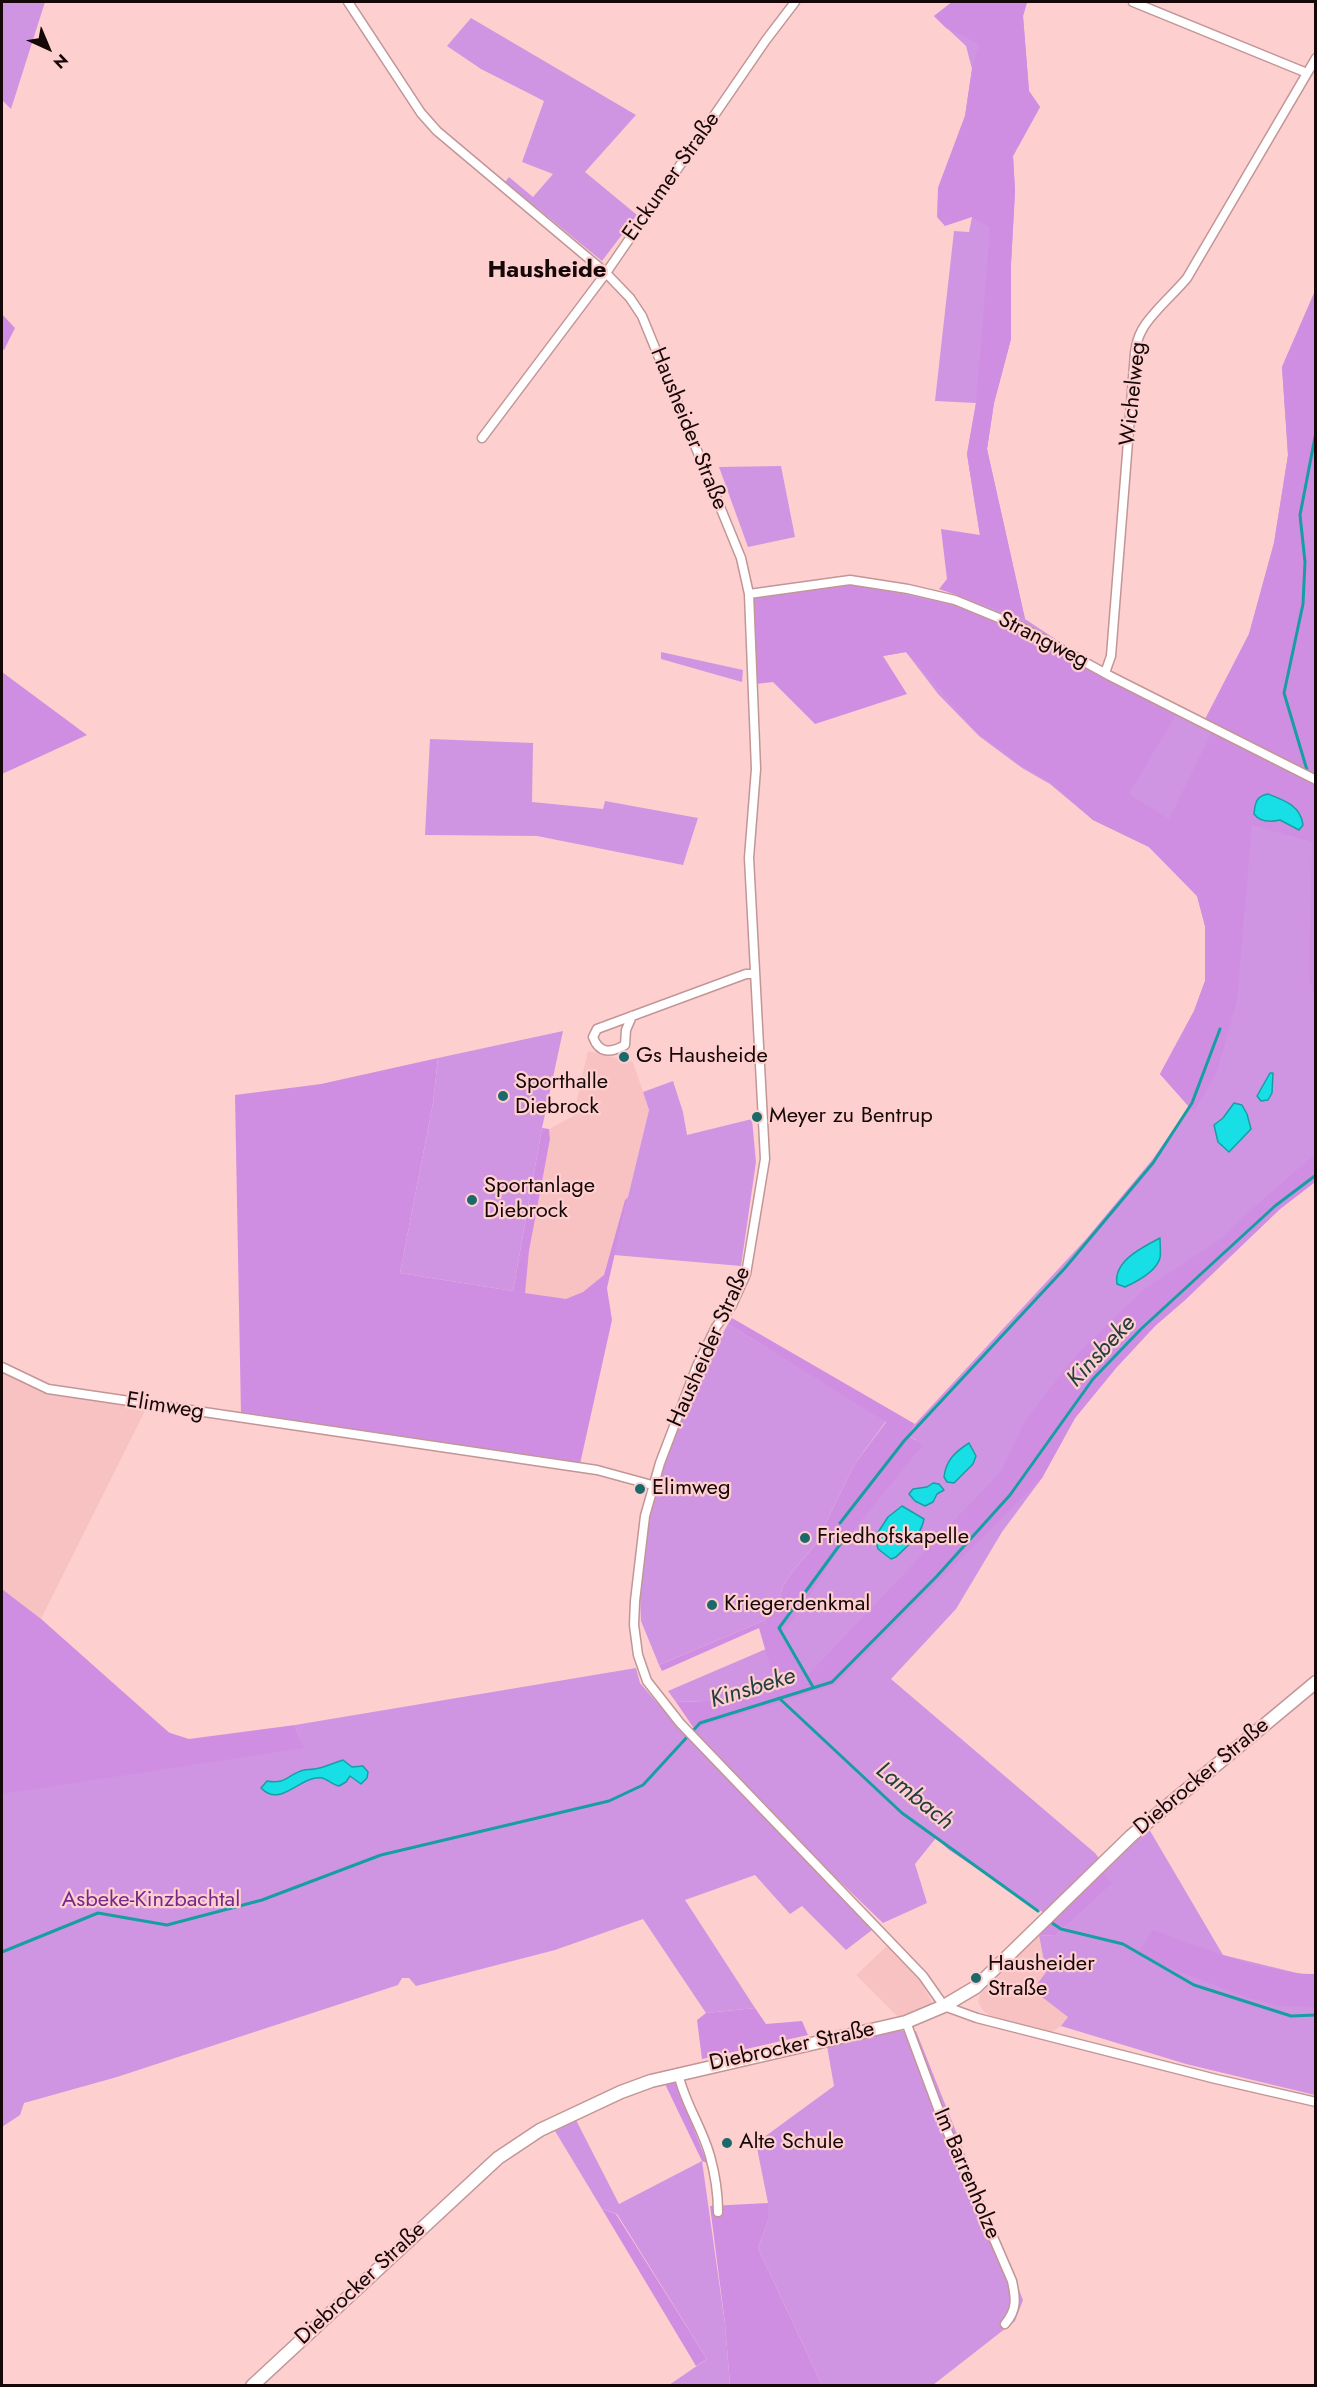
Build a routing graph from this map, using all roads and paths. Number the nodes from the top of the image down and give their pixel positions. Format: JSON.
{"nodes":[{"id":1,"x":348,"y":2,"type":"edge"},
{"id":2,"x":795,"y":2,"type":"edge"},
{"id":3,"x":1133,"y":2,"type":"edge"},
{"id":4,"x":1316,"y":58,"type":"edge"},
{"id":5,"x":1307,"y":73,"type":"junction"},
{"id":6,"x":606,"y":273,"type":"junction"},
{"id":7,"x":482,"y":438,"type":"dead end"},
{"id":8,"x":749,"y":594,"type":"junction"},
{"id":9,"x":1105,"y":673,"type":"junction"},
{"id":10,"x":1316,"y":780,"type":"edge"},
{"id":11,"x":754,"y":974,"type":"junction"},
{"id":12,"x":632,"y":1016,"type":"junction"},
{"id":13,"x":2,"y":1366,"type":"edge"},
{"id":14,"x":652,"y":1485,"type":"junction"},
{"id":15,"x":1316,"y":1682,"type":"edge"},
{"id":16,"x":944,"y":2007,"type":"junction"},
{"id":17,"x":906,"y":2022,"type":"junction"},
{"id":18,"x":678,"y":2073,"type":"junction"},
{"id":19,"x":1316,"y":2102,"type":"edge"},
{"id":20,"x":718,"y":2212,"type":"dead end"},
{"id":21,"x":1005,"y":2324,"type":"dead end"},
{"id":22,"x":252,"y":2385,"type":"edge"}],
"edges":[{"from":1,"to":6,"type":"street","name":"Hausheider Straße"},
{"from":2,"to":6,"type":"street","name":"Eickumer Straße"},
{"from":3,"to":5,"type":"street"},
{"from":4,"to":5,"type":"street","name":"Wichelweg"},
{"from":5,"to":9,"type":"street","name":"Wichelweg"},
{"from":6,"to":7,"type":"street","name":"Eickumer Straße"},
{"from":6,"to":8,"type":"street","name":"Hausheider Straße"},
{"from":8,"to":9,"type":"street","name":"Strangweg"},
{"from":8,"to":11,"type":"street","name":"Hausheider Straße"},
{"from":9,"to":10,"type":"street","name":"Strangweg"},
{"from":11,"to":12,"type":"street"},
{"from":11,"to":14,"type":"street","name":"Hausheider Straße"},
{"from":12,"to":12,"type":"street"},
{"from":13,"to":14,"type":"street","name":"Elimweg"},
{"from":14,"to":16,"type":"street","name":"Hausheider Straße"},
{"from":15,"to":16,"type":"main road","name":"Diebrocker Straße"},
{"from":16,"to":17,"type":"main road","name":"Diebrocker Straße"},
{"from":16,"to":19,"type":"street"},
{"from":17,"to":18,"type":"main road","name":"Diebrocker Straße"},
{"from":17,"to":21,"type":"street","name":"Im Barrenholze"},
{"from":18,"to":20,"type":"street"},
{"from":18,"to":22,"type":"main road","name":"Diebrocker Straße"}]}
